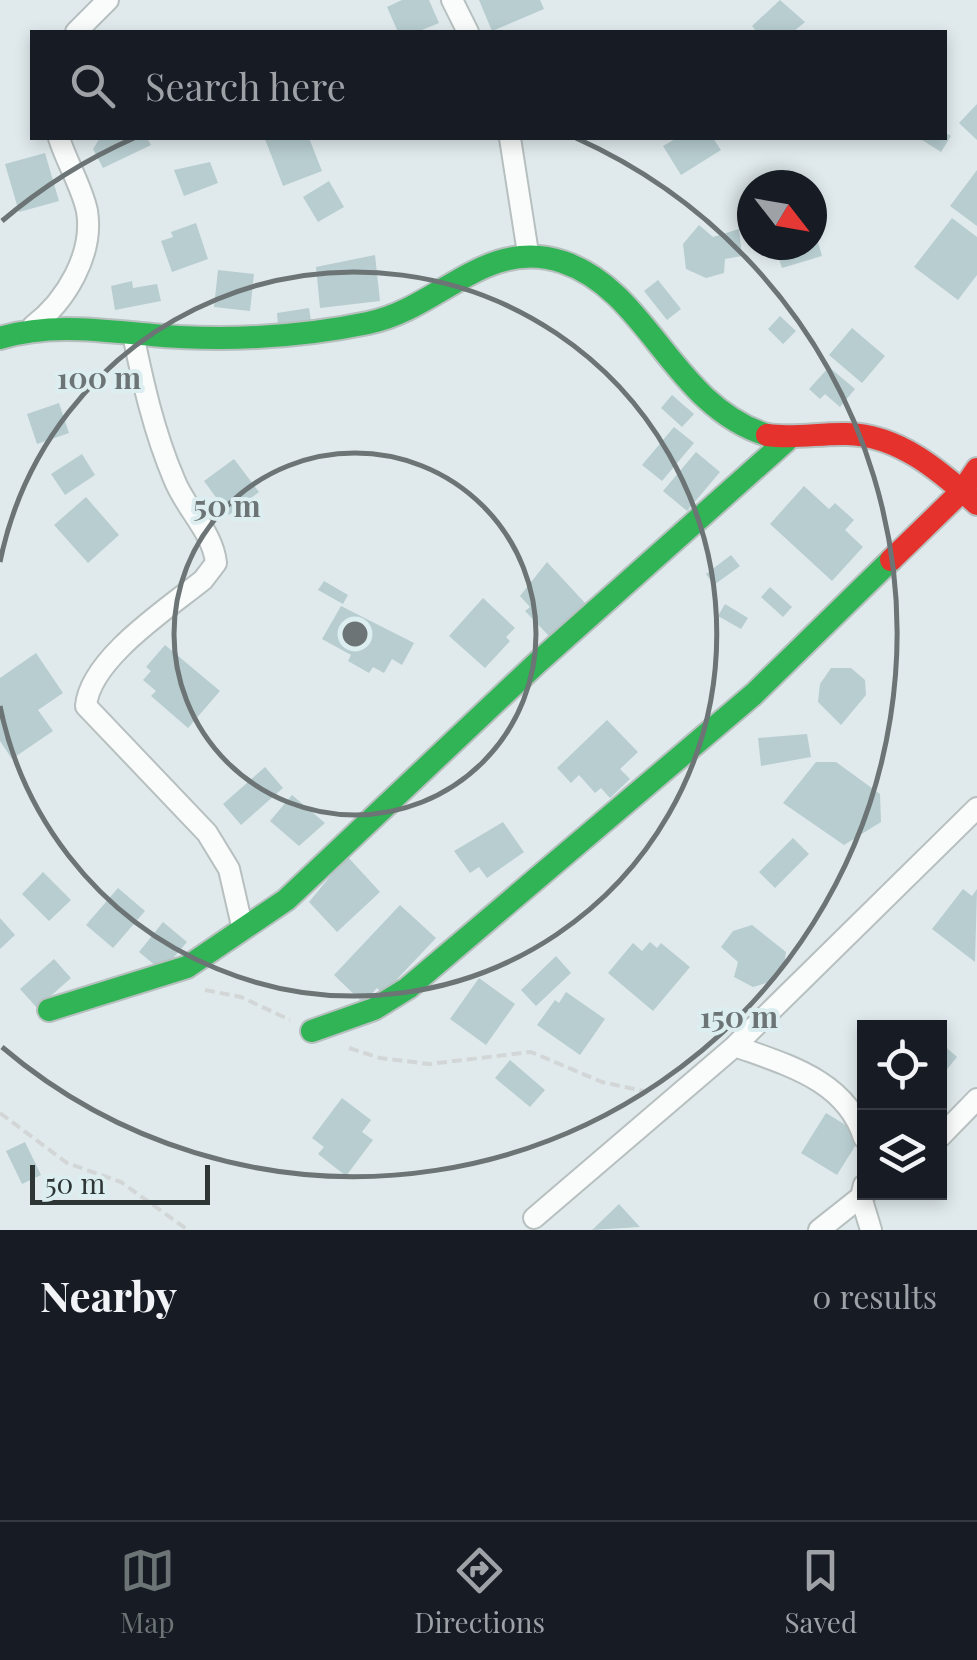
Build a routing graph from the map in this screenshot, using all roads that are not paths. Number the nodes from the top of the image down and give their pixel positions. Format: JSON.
{"nodes":[{"id":1,"x":108,"y":0,"type":"edge"},
{"id":2,"x":452,"y":0,"type":"edge"},
{"id":3,"x":78,"y":30,"type":"edge"},
{"id":4,"x":467,"y":30,"type":"edge"},
{"id":5,"x":60,"y":140,"type":"edge"},
{"id":6,"x":510,"y":140,"type":"edge"},
{"id":7,"x":528,"y":253,"type":"junction"},
{"id":8,"x":33,"y":326,"type":"junction"},
{"id":9,"x":132,"y":334,"type":"junction"},
{"id":10,"x":0,"y":338,"type":"edge"},
{"id":11,"x":786,"y":441,"type":"junction"},
{"id":12,"x":977,"y":469,"type":"edge"},
{"id":13,"x":970,"y":497,"type":"edge"},
{"id":14,"x":977,"y":808,"type":"edge"},
{"id":15,"x":242,"y":930,"type":"junction"},
{"id":16,"x":48,"y":1010,"type":"dead end"},
{"id":17,"x":312,"y":1031,"type":"road end"},
{"id":18,"x":736,"y":1046,"type":"junction"},
{"id":19,"x":977,"y":1098,"type":"edge"},
{"id":20,"x":857,"y":1124,"type":"edge"},
{"id":21,"x":947,"y":1130,"type":"edge"},
{"id":22,"x":857,"y":1197,"type":"edge"},
{"id":23,"x":866,"y":1200,"type":"edge"},
{"id":24,"x":534,"y":1218,"type":"dead end"},
{"id":25,"x":819,"y":1230,"type":"edge"},
{"id":26,"x":871,"y":1230,"type":"edge"}],
"edges":[{"from":1,"to":3,"type":"street"},
{"from":2,"to":4,"type":"street"},
{"from":5,"to":8,"type":"street"},
{"from":6,"to":7,"type":"street"},
{"from":7,"to":9,"type":"street"},
{"from":7,"to":11,"type":"street"},
{"from":8,"to":9,"type":"street"},
{"from":8,"to":10,"type":"street"},
{"from":9,"to":15,"type":"street"},
{"from":11,"to":13,"type":"street"},
{"from":11,"to":15,"type":"street"},
{"from":12,"to":13,"type":"street"},
{"from":13,"to":17,"type":"street"},
{"from":14,"to":18,"type":"street"},
{"from":15,"to":16,"type":"street"},
{"from":18,"to":20,"type":"street"},
{"from":18,"to":24,"type":"street"},
{"from":19,"to":21,"type":"street"},
{"from":22,"to":25,"type":"street"},
{"from":23,"to":26,"type":"street"}]}
